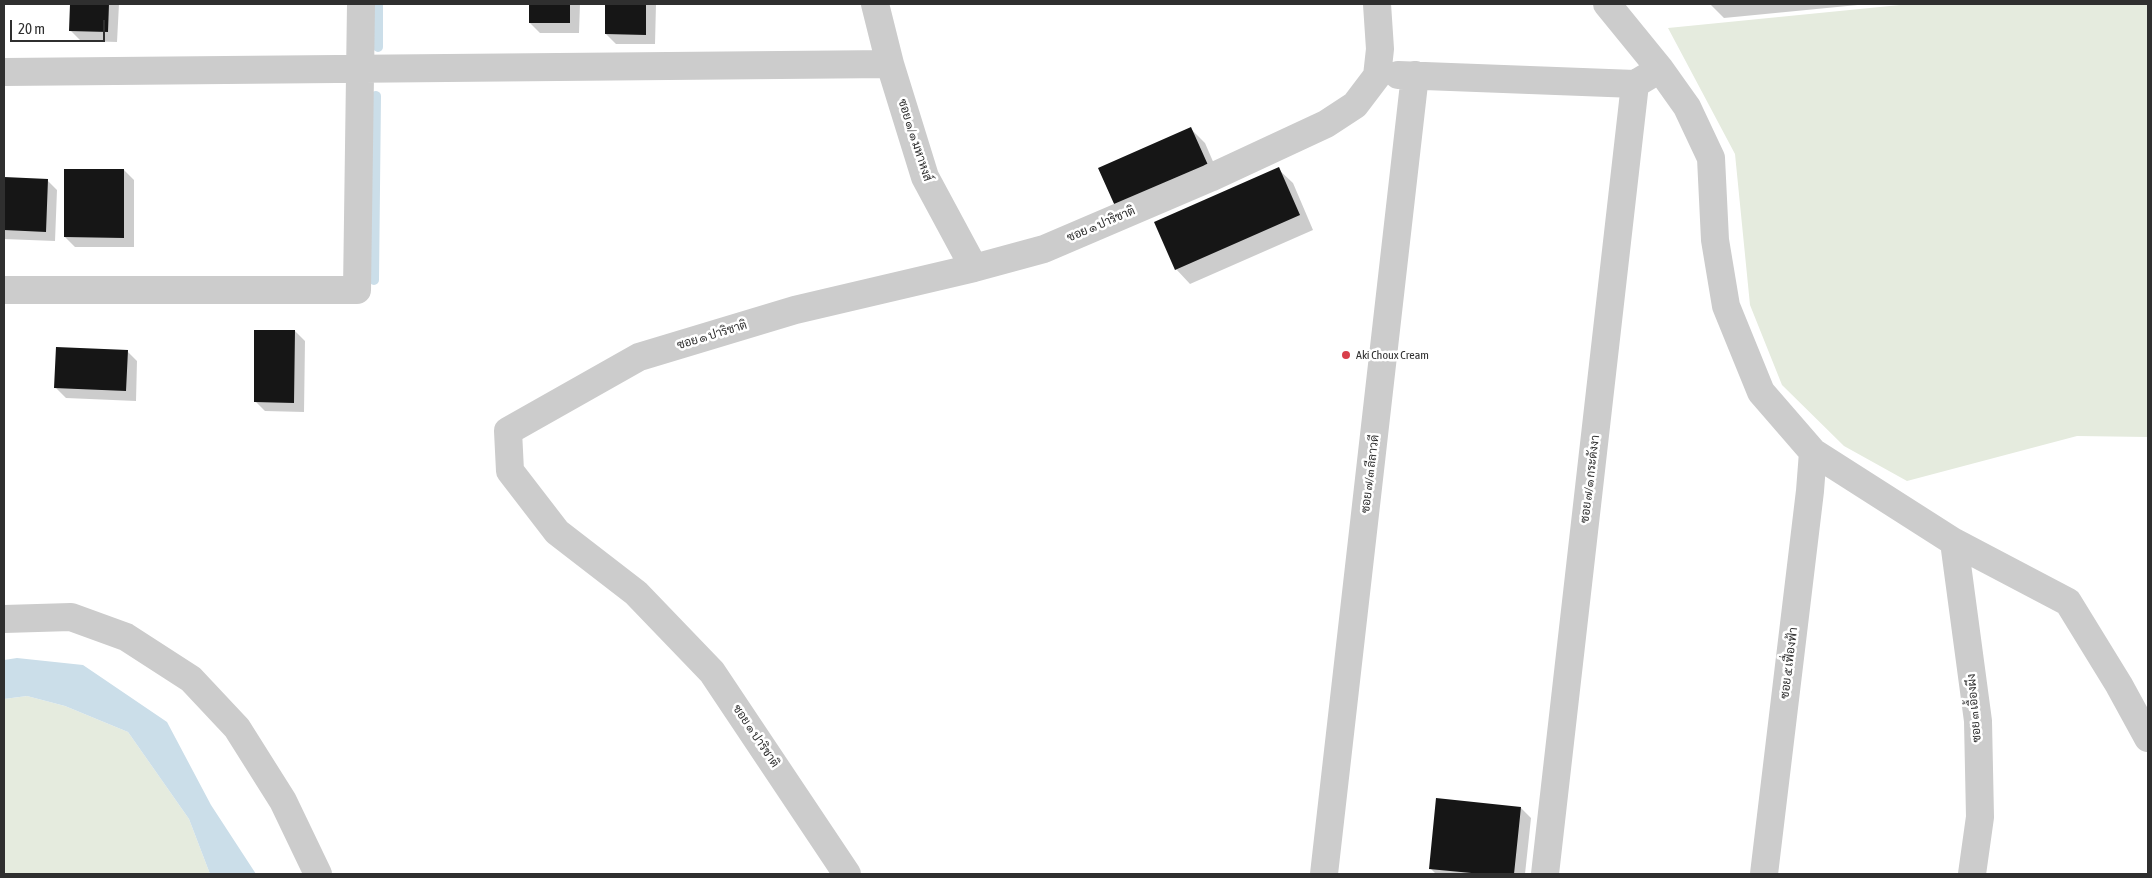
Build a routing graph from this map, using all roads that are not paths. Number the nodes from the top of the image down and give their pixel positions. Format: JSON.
{"nodes":[{"id":1,"x":361,"y":4,"type":"edge"},
{"id":2,"x":875,"y":4,"type":"edge"},
{"id":3,"x":1377,"y":4,"type":"edge"},
{"id":4,"x":1607,"y":4,"type":"edge"},
{"id":5,"x":890,"y":64,"type":"junction"},
{"id":6,"x":1660,"y":69,"type":"junction"},
{"id":7,"x":360,"y":70,"type":"junction"},
{"id":8,"x":4,"y":72,"type":"edge"},
{"id":9,"x":1415,"y":75,"type":"junction"},
{"id":10,"x":1377,"y":76,"type":"junction"},
{"id":11,"x":1635,"y":84,"type":"junction"},
{"id":12,"x":974,"y":268,"type":"junction"},
{"id":13,"x":4,"y":290,"type":"edge"},
{"id":14,"x":1813,"y":452,"type":"junction"},
{"id":15,"x":1954,"y":542,"type":"junction"},
{"id":16,"x":4,"y":619,"type":"edge"},
{"id":17,"x":2148,"y":738,"type":"edge"},
{"id":18,"x":318,"y":874,"type":"edge"},
{"id":19,"x":847,"y":874,"type":"edge"},
{"id":20,"x":1324,"y":874,"type":"edge"},
{"id":21,"x":1545,"y":874,"type":"edge"},
{"id":22,"x":1764,"y":874,"type":"edge"},
{"id":23,"x":1972,"y":874,"type":"edge"}],
"edges":[{"from":1,"to":7,"type":"street"},
{"from":2,"to":5,"type":"street","name":"ซอย ๑/๑ มหาหงส์"},
{"from":3,"to":10,"type":"street"},
{"from":4,"to":6,"type":"street"},
{"from":5,"to":7,"type":"street"},
{"from":5,"to":12,"type":"street","name":"ซอย ๑/๑ มหาหงส์"},
{"from":6,"to":11,"type":"street"},
{"from":6,"to":14,"type":"street"},
{"from":7,"to":8,"type":"street"},
{"from":7,"to":13,"type":"street"},
{"from":9,"to":10,"type":"street"},
{"from":9,"to":11,"type":"street"},
{"from":9,"to":20,"type":"street","name":"ซอย ๗/๓ ลีลาวดี"},
{"from":10,"to":12,"type":"street","name":"ซอย ๑ ปาริชาติ"},
{"from":11,"to":21,"type":"street","name":"ซอย ๗/๑ กระดังงา"},
{"from":12,"to":19,"type":"street","name":"ซอย ๑ ปาริชาติ"},
{"from":14,"to":15,"type":"street"},
{"from":14,"to":22,"type":"street","name":"ซอย ๕ เฟื่องฟ้า"},
{"from":15,"to":17,"type":"street"},
{"from":15,"to":23,"type":"street","name":"ซอย ๓ เอื้องผึง"},
{"from":16,"to":18,"type":"street"}]}
